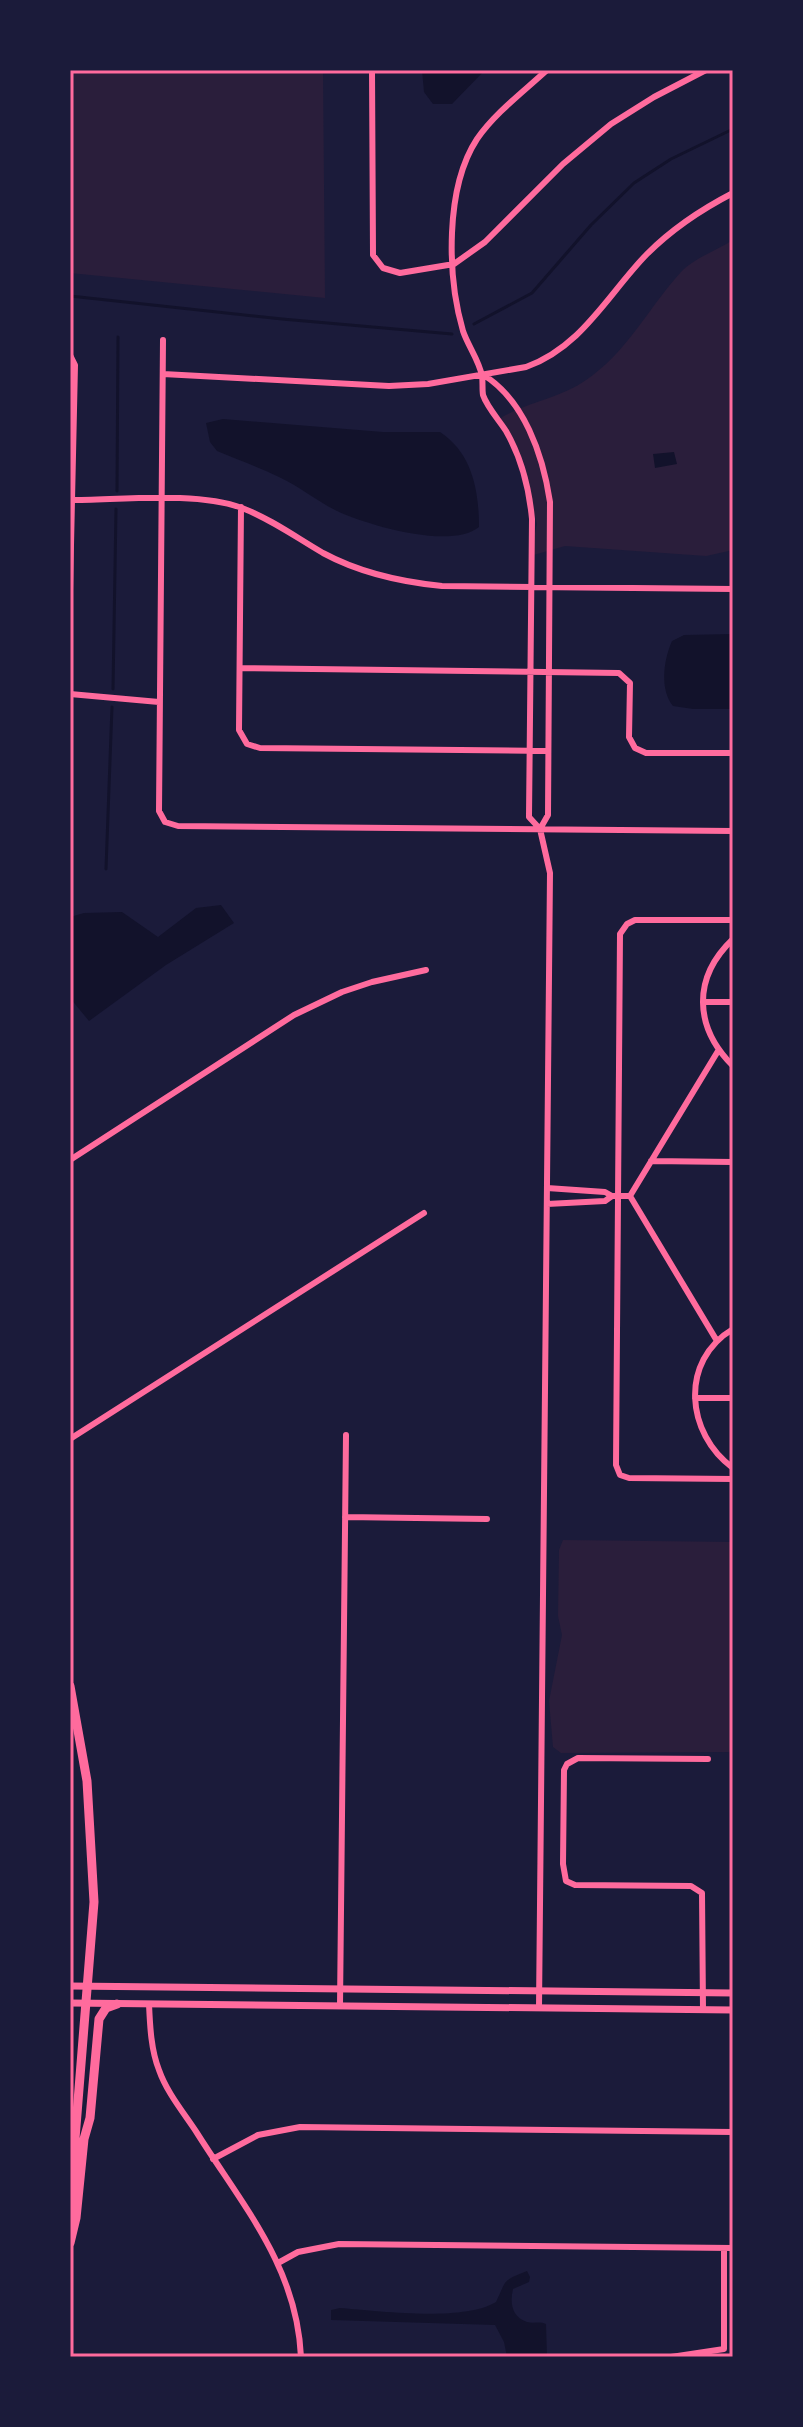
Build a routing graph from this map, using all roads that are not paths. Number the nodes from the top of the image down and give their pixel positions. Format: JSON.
{"nodes":[{"id":1,"x":372,"y":70,"type":"edge"},
{"id":2,"x":547,"y":70,"type":"edge"},
{"id":3,"x":706,"y":70,"type":"edge"},
{"id":4,"x":733,"y":193,"type":"edge"},
{"id":5,"x":454,"y":264,"type":"junction"},
{"id":6,"x":163,"y":340,"type":"dead end"},
{"id":7,"x":70,"y":355,"type":"edge"},
{"id":8,"x":163,"y":374,"type":"junction"},
{"id":9,"x":482,"y":374,"type":"junction"},
{"id":10,"x":72,"y":426,"type":"edge"},
{"id":11,"x":161,"y":499,"type":"junction"},
{"id":12,"x":71,"y":500,"type":"edge"},
{"id":13,"x":241,"y":507,"type":"junction"},
{"id":14,"x":531,"y":587,"type":"junction"},
{"id":15,"x":551,"y":587,"type":"junction"},
{"id":16,"x":733,"y":589,"type":"edge"},
{"id":17,"x":70,"y":590,"type":"edge"},
{"id":18,"x":240,"y":668,"type":"junction"},
{"id":19,"x":529,"y":671,"type":"junction"},
{"id":20,"x":549,"y":671,"type":"junction"},
{"id":21,"x":70,"y":694,"type":"edge"},
{"id":22,"x":159,"y":702,"type":"junction"},
{"id":23,"x":529,"y":750,"type":"junction"},
{"id":24,"x":548,"y":751,"type":"junction"},
{"id":25,"x":733,"y":753,"type":"edge"},
{"id":26,"x":540,"y":829,"type":"junction"},
{"id":27,"x":733,"y":831,"type":"edge"},
{"id":28,"x":733,"y":920,"type":"edge"},
{"id":29,"x":733,"y":939,"type":"edge"},
{"id":30,"x":426,"y":970,"type":"dead end"},
{"id":31,"x":703,"y":1002,"type":"junction"},
{"id":32,"x":733,"y":1002,"type":"edge"},
{"id":33,"x":718,"y":1051,"type":"junction"},
{"id":34,"x":733,"y":1066,"type":"edge"},
{"id":35,"x":70,"y":1160,"type":"edge"},
{"id":36,"x":651,"y":1161,"type":"junction"},
{"id":37,"x":733,"y":1162,"type":"edge"},
{"id":38,"x":547,"y":1188,"type":"junction"},
{"id":39,"x":615,"y":1196,"type":"junction"},
{"id":40,"x":630,"y":1196,"type":"junction"},
{"id":41,"x":547,"y":1204,"type":"junction"},
{"id":42,"x":424,"y":1213,"type":"dead end"},
{"id":43,"x":733,"y":1329,"type":"edge"},
{"id":44,"x":717,"y":1341,"type":"junction"},
{"id":45,"x":695,"y":1398,"type":"junction"},
{"id":46,"x":733,"y":1398,"type":"edge"},
{"id":47,"x":346,"y":1435,"type":"dead end"},
{"id":48,"x":70,"y":1439,"type":"edge"},
{"id":49,"x":733,"y":1468,"type":"edge"},
{"id":50,"x":733,"y":1479,"type":"edge"},
{"id":51,"x":345,"y":1517,"type":"junction"},
{"id":52,"x":487,"y":1519,"type":"dead end"},
{"id":53,"x":70,"y":1686,"type":"edge"},
{"id":54,"x":75,"y":1734,"type":"edge"},
{"id":55,"x":708,"y":1759,"type":"dead end"},
{"id":56,"x":70,"y":1986,"type":"edge"},
{"id":57,"x":89,"y":1986,"type":"junction"},
{"id":58,"x":340,"y":1990,"type":"junction"},
{"id":59,"x":539,"y":1990,"type":"junction"},
{"id":60,"x":703,"y":1992,"type":"junction"},
{"id":61,"x":733,"y":1993,"type":"edge"},
{"id":62,"x":70,"y":2003,"type":"edge"},
{"id":63,"x":87,"y":2003,"type":"junction"},
{"id":64,"x":117,"y":2004,"type":"junction"},
{"id":65,"x":149,"y":2004,"type":"junction"},
{"id":66,"x":340,"y":2006,"type":"junction"},
{"id":67,"x":539,"y":2008,"type":"junction"},
{"id":68,"x":703,"y":2010,"type":"junction"},
{"id":69,"x":733,"y":2010,"type":"edge"},
{"id":70,"x":733,"y":2132,"type":"edge"},
{"id":71,"x":213,"y":2159,"type":"junction"},
{"id":72,"x":70,"y":2201,"type":"edge"},
{"id":73,"x":70,"y":2243,"type":"edge"},
{"id":74,"x":724,"y":2248,"type":"junction"},
{"id":75,"x":733,"y":2248,"type":"edge"},
{"id":76,"x":278,"y":2263,"type":"junction"},
{"id":77,"x":301,"y":2357,"type":"edge"},
{"id":78,"x":671,"y":2357,"type":"edge"}],
"edges":[{"from":1,"to":5,"type":"street"},
{"from":2,"to":5,"type":"street"},
{"from":3,"to":5,"type":"street"},
{"from":4,"to":9,"type":"street"},
{"from":5,"to":9,"type":"street"},
{"from":6,"to":8,"type":"street"},
{"from":7,"to":10,"type":"street"},
{"from":8,"to":9,"type":"street"},
{"from":8,"to":11,"type":"street"},
{"from":9,"to":14,"type":"street"},
{"from":9,"to":15,"type":"street"},
{"from":10,"to":12,"type":"street"},
{"from":11,"to":12,"type":"street"},
{"from":11,"to":13,"type":"street"},
{"from":11,"to":22,"type":"street"},
{"from":12,"to":17,"type":"street"},
{"from":13,"to":14,"type":"street"},
{"from":13,"to":18,"type":"street"},
{"from":14,"to":15,"type":"street"},
{"from":14,"to":19,"type":"street"},
{"from":15,"to":16,"type":"street"},
{"from":15,"to":20,"type":"street"},
{"from":18,"to":19,"type":"street"},
{"from":18,"to":23,"type":"street"},
{"from":19,"to":20,"type":"street"},
{"from":19,"to":23,"type":"street"},
{"from":20,"to":24,"type":"street"},
{"from":20,"to":25,"type":"street"},
{"from":21,"to":22,"type":"street"},
{"from":22,"to":26,"type":"street"},
{"from":23,"to":24,"type":"street"},
{"from":23,"to":26,"type":"street"},
{"from":24,"to":26,"type":"street"},
{"from":26,"to":27,"type":"street"},
{"from":26,"to":38,"type":"street"},
{"from":28,"to":39,"type":"street"},
{"from":29,"to":31,"type":"street"},
{"from":30,"to":35,"type":"street"},
{"from":31,"to":32,"type":"street"},
{"from":31,"to":33,"type":"street"},
{"from":33,"to":34,"type":"street"},
{"from":33,"to":36,"type":"street"},
{"from":36,"to":37,"type":"street"},
{"from":36,"to":40,"type":"street"},
{"from":38,"to":39,"type":"street"},
{"from":38,"to":41,"type":"street"},
{"from":39,"to":40,"type":"street"},
{"from":39,"to":41,"type":"street"},
{"from":39,"to":50,"type":"street"},
{"from":40,"to":44,"type":"street"},
{"from":41,"to":59,"type":"street"},
{"from":42,"to":48,"type":"street"},
{"from":43,"to":44,"type":"street"},
{"from":44,"to":45,"type":"street"},
{"from":45,"to":46,"type":"street"},
{"from":45,"to":49,"type":"street"},
{"from":47,"to":51,"type":"street"},
{"from":51,"to":52,"type":"street"},
{"from":51,"to":58,"type":"street"},
{"from":53,"to":54,"type":"main road"},
{"from":54,"to":57,"type":"main road"},
{"from":55,"to":60,"type":"street"},
{"from":56,"to":57,"type":"street"},
{"from":57,"to":58,"type":"street"},
{"from":57,"to":63,"type":"main road"},
{"from":58,"to":59,"type":"street"},
{"from":58,"to":66,"type":"street"},
{"from":59,"to":60,"type":"street"},
{"from":59,"to":67,"type":"street"},
{"from":60,"to":61,"type":"street"},
{"from":60,"to":68,"type":"street"},
{"from":62,"to":63,"type":"street"},
{"from":63,"to":64,"type":"street"},
{"from":63,"to":72,"type":"main road"},
{"from":64,"to":65,"type":"street"},
{"from":64,"to":73,"type":"main road"},
{"from":65,"to":66,"type":"street"},
{"from":65,"to":71,"type":"street"},
{"from":66,"to":67,"type":"street"},
{"from":67,"to":68,"type":"street"},
{"from":68,"to":69,"type":"street"},
{"from":70,"to":71,"type":"street"},
{"from":71,"to":76,"type":"street"},
{"from":74,"to":75,"type":"street"},
{"from":74,"to":76,"type":"street"},
{"from":74,"to":78,"type":"street"},
{"from":76,"to":77,"type":"street"}]}
